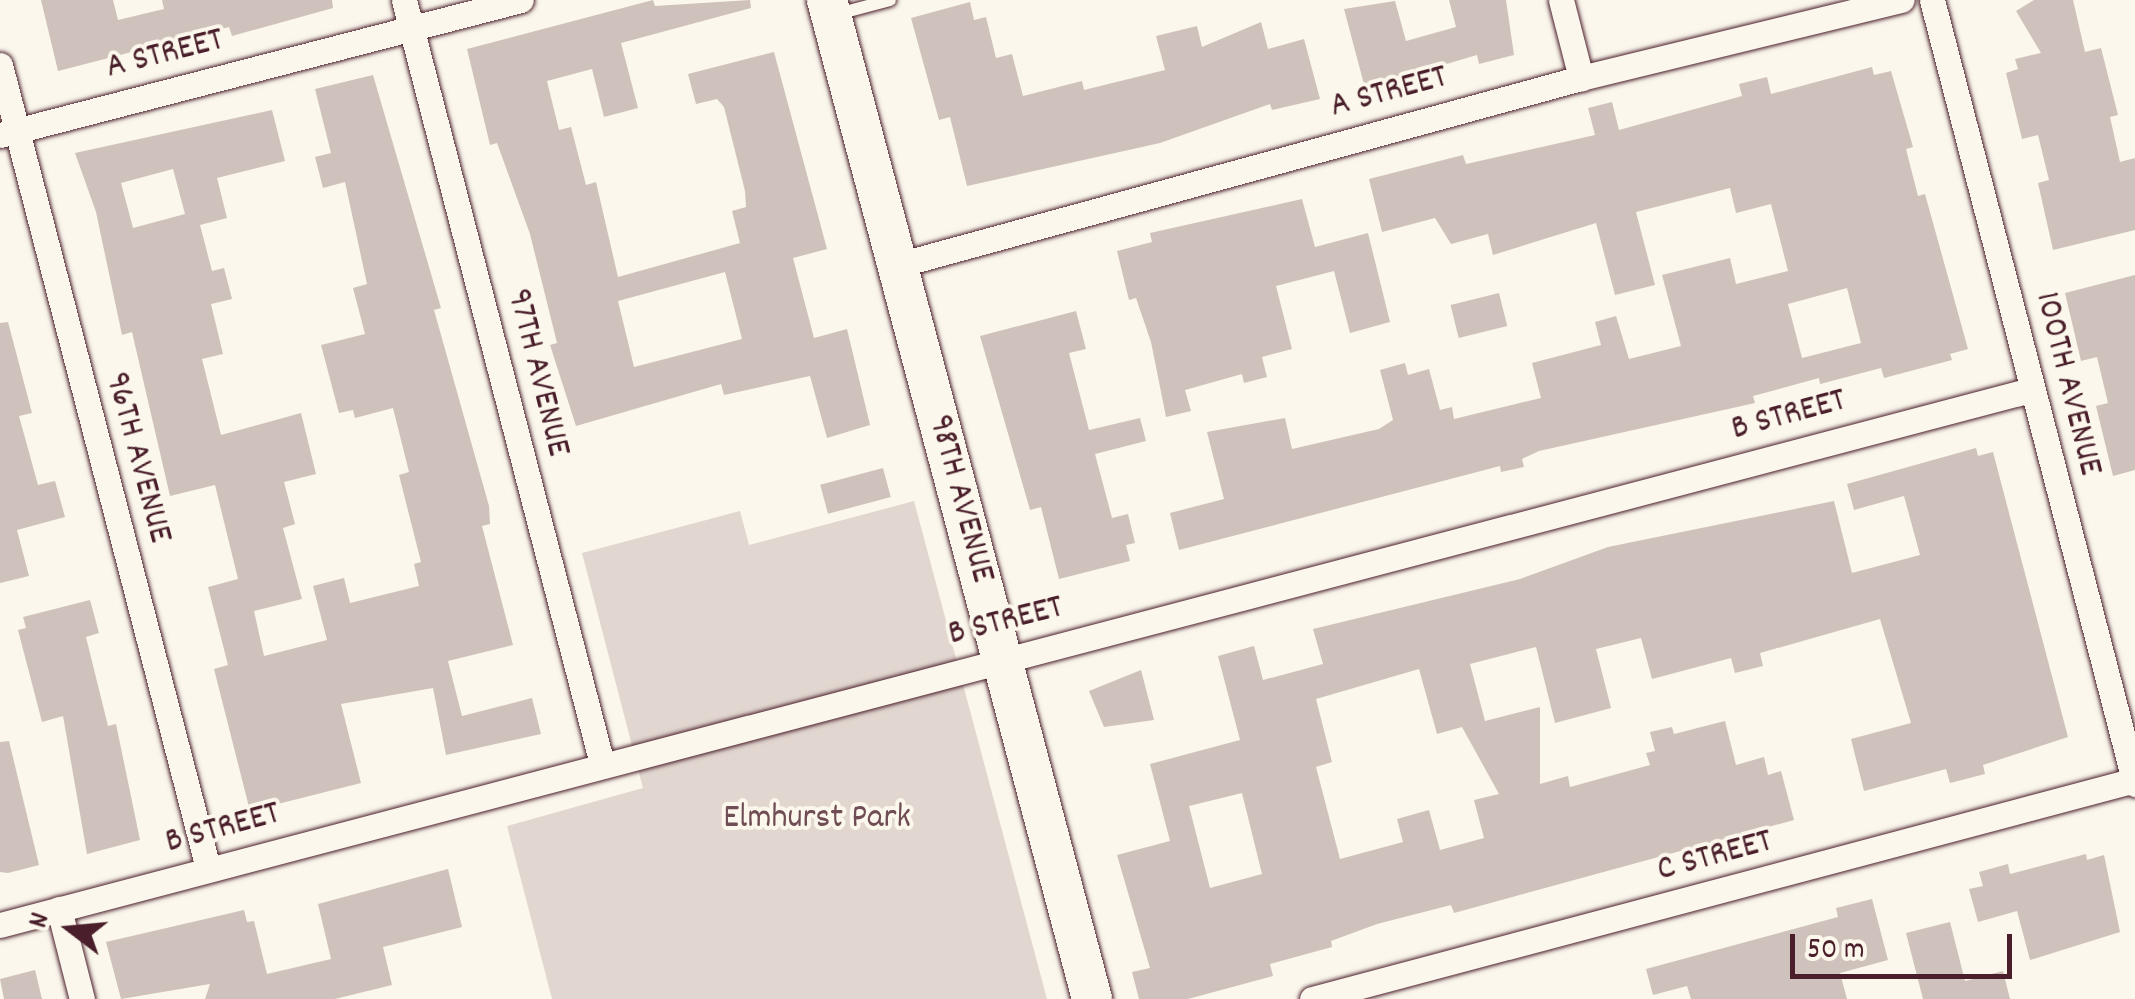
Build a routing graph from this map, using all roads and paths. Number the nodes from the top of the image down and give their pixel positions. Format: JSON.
{"nodes":[{"id":1,"x":404,"y":0,"type":"edge"},
{"id":2,"x":521,"y":0,"type":"edge"},
{"id":3,"x":890,"y":0,"type":"edge"},
{"id":4,"x":1561,"y":0,"type":"edge"},
{"id":5,"x":1902,"y":0,"type":"edge"},
{"id":6,"x":1932,"y":0,"type":"edge"},
{"id":7,"x":829,"y":8,"type":"edge"},
{"id":8,"x":412,"y":28,"type":"junction"},
{"id":9,"x":0,"y":64,"type":"edge"},
{"id":10,"x":1581,"y":78,"type":"junction"},
{"id":11,"x":8,"y":132,"type":"edge"},
{"id":12,"x":898,"y":264,"type":"junction"},
{"id":13,"x":2031,"y":390,"type":"junction"},
{"id":14,"x":1002,"y":660,"type":"junction"},
{"id":15,"x":602,"y":764,"type":"junction"},
{"id":16,"x":2135,"y":781,"type":"edge"},
{"id":17,"x":208,"y":868,"type":"junction"},
{"id":18,"x":59,"y":909,"type":"junction"},
{"id":19,"x":0,"y":924,"type":"edge"},
{"id":20,"x":82,"y":999,"type":"edge"},
{"id":21,"x":1092,"y":999,"type":"edge"},
{"id":22,"x":1312,"y":999,"type":"edge"}],
"edges":[{"from":1,"to":8,"type":"street","name":"97TH AVENUE"},
{"from":2,"to":8,"type":"street","name":"A STREET"},
{"from":3,"to":7,"type":"lane"},
{"from":4,"to":10,"type":"street"},
{"from":5,"to":10,"type":"street","name":"A STREET"},
{"from":6,"to":13,"type":"street","name":"100TH AVENUE"},
{"from":7,"to":12,"type":"main road","name":"98TH AVENUE"},
{"from":8,"to":11,"type":"street","name":"A STREET"},
{"from":8,"to":15,"type":"street","name":"97TH AVENUE"},
{"from":9,"to":11,"type":"street","name":"96TH AVENUE"},
{"from":10,"to":12,"type":"street","name":"A STREET"},
{"from":11,"to":17,"type":"street","name":"96TH AVENUE"},
{"from":12,"to":14,"type":"main road","name":"98TH AVENUE"},
{"from":13,"to":14,"type":"street","name":"B STREET"},
{"from":13,"to":16,"type":"street","name":"100TH AVENUE"},
{"from":14,"to":15,"type":"street","name":"B STREET"},
{"from":14,"to":21,"type":"main road","name":"98TH AVENUE"},
{"from":15,"to":17,"type":"street","name":"B STREET"},
{"from":16,"to":22,"type":"street","name":"C STREET"},
{"from":17,"to":18,"type":"street","name":"B STREET"},
{"from":18,"to":19,"type":"street","name":"B STREET"},
{"from":18,"to":20,"type":"street"}]}
